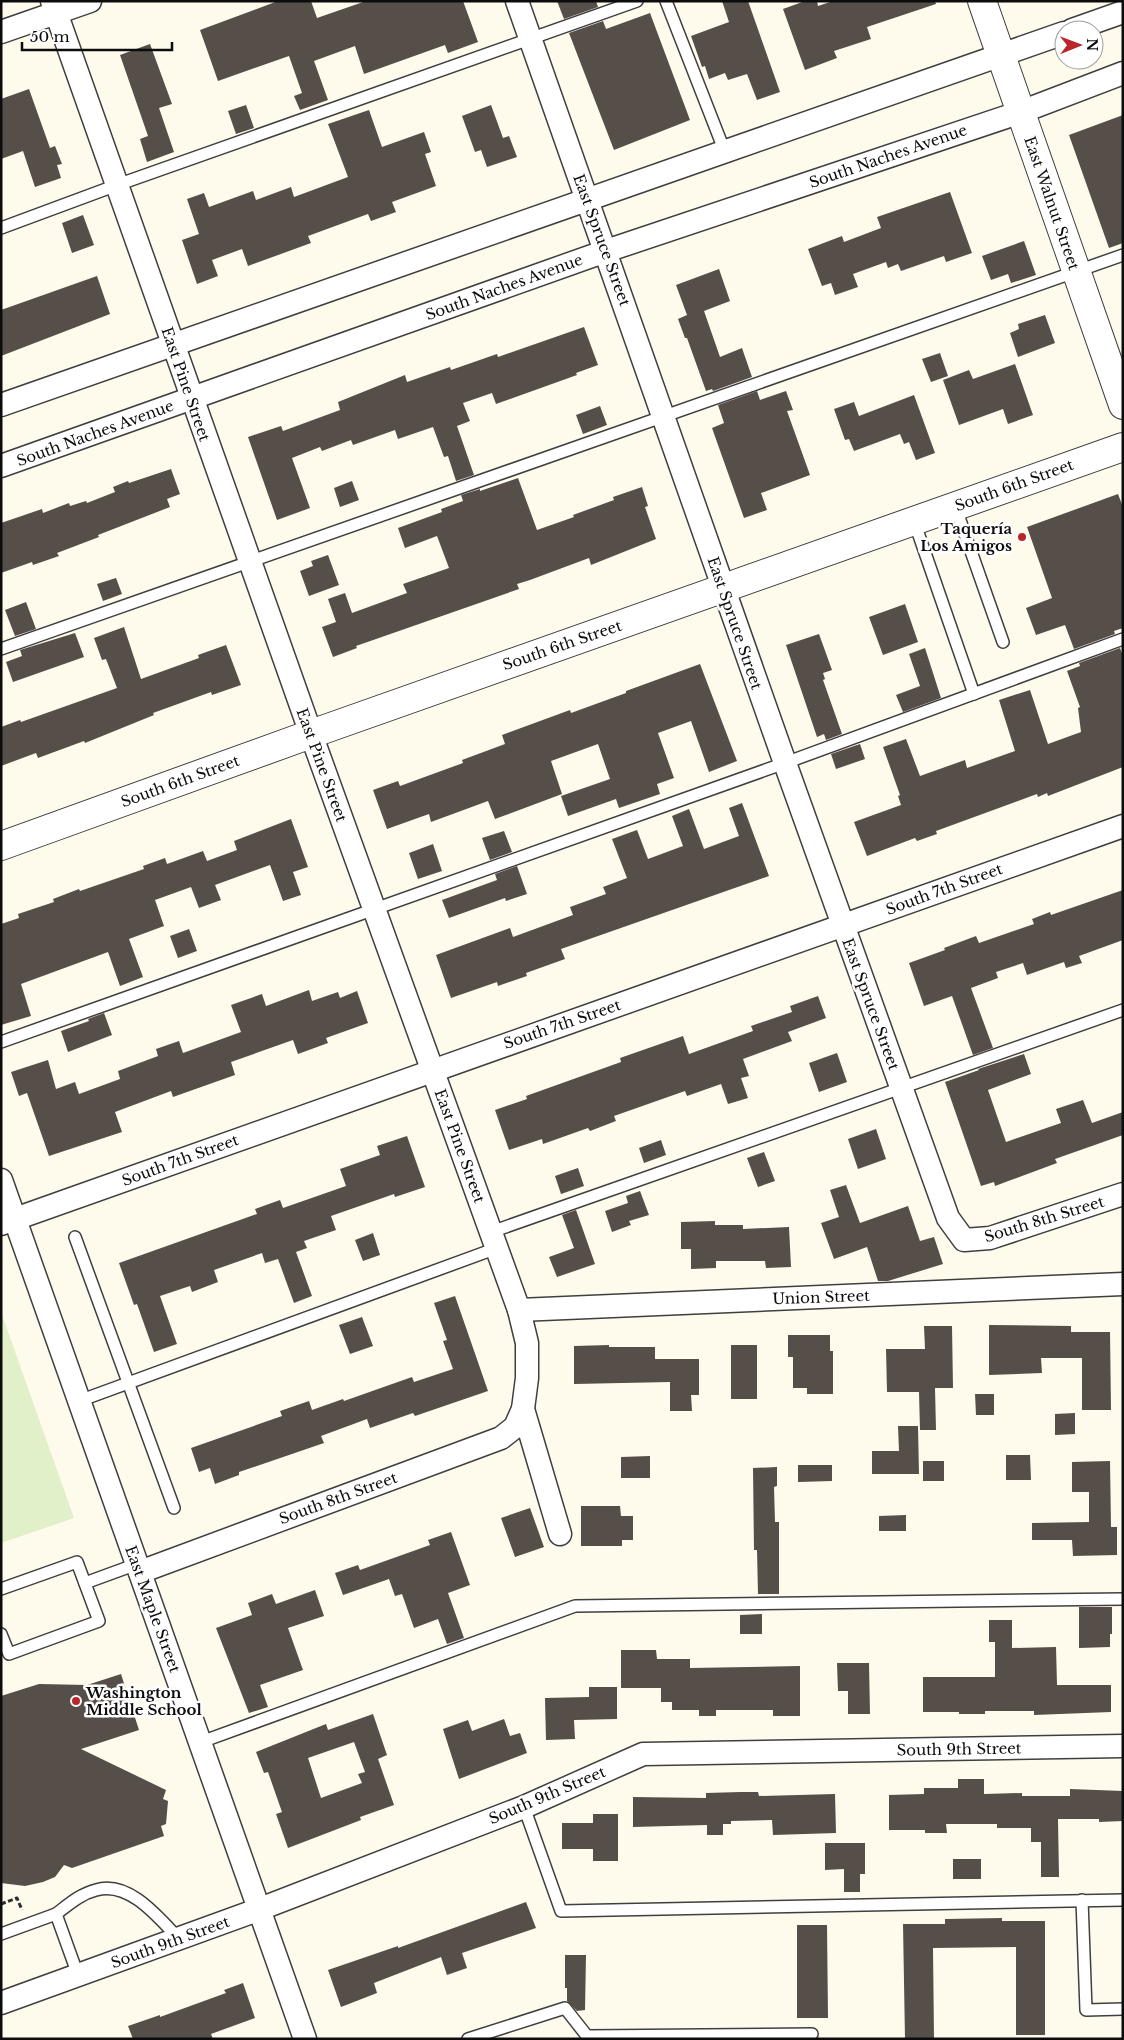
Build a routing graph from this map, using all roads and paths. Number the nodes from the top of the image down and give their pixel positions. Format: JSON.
{"nodes":[{"id":1,"x":90,"y":1,"type":"edge"},
{"id":2,"x":517,"y":1,"type":"edge"},
{"id":3,"x":637,"y":1,"type":"edge"},
{"id":4,"x":666,"y":1,"type":"edge"},
{"id":5,"x":982,"y":1,"type":"edge"},
{"id":6,"x":54,"y":7,"type":"edge"},
{"id":7,"x":1123,"y":12,"type":"edge"},
{"id":8,"x":1100,"y":20,"type":"edge"},
{"id":9,"x":1,"y":32,"type":"edge"},
{"id":10,"x":1054,"y":36,"type":"edge"},
{"id":11,"x":530,"y":39,"type":"junction"},
{"id":12,"x":1001,"y":55,"type":"junction"},
{"id":13,"x":1123,"y":73,"type":"edge"},
{"id":14,"x":1021,"y":112,"type":"junction"},
{"id":15,"x":725,"y":152,"type":"junction"},
{"id":16,"x":117,"y":185,"type":"junction"},
{"id":17,"x":587,"y":201,"type":"junction"},
{"id":18,"x":1,"y":228,"type":"edge"},
{"id":19,"x":606,"y":251,"type":"junction"},
{"id":20,"x":1123,"y":255,"type":"edge"},
{"id":21,"x":1076,"y":271,"type":"junction"},
{"id":22,"x":172,"y":344,"type":"junction"},
{"id":23,"x":191,"y":399,"type":"junction"},
{"id":24,"x":1,"y":405,"type":"edge"},
{"id":25,"x":1123,"y":405,"type":"edge"},
{"id":26,"x":664,"y":417,"type":"junction"},
{"id":27,"x":1123,"y":447,"type":"edge"},
{"id":28,"x":1,"y":466,"type":"edge"},
{"id":29,"x":955,"y":506,"type":"junction"},
{"id":30,"x":914,"y":521,"type":"junction"},
{"id":31,"x":250,"y":563,"type":"junction"},
{"id":32,"x":723,"y":588,"type":"junction"},
{"id":33,"x":1123,"y":640,"type":"edge"},
{"id":34,"x":1003,"y":642,"type":"dead end"},
{"id":35,"x":1,"y":649,"type":"edge"},
{"id":36,"x":974,"y":694,"type":"junction"},
{"id":37,"x":311,"y":734,"type":"junction"},
{"id":38,"x":785,"y":763,"type":"junction"},
{"id":39,"x":1123,"y":826,"type":"edge"},
{"id":40,"x":1,"y":846,"type":"edge"},
{"id":41,"x":374,"y":910,"type":"junction"},
{"id":42,"x":843,"y":925,"type":"junction"},
{"id":43,"x":1123,"y":1010,"type":"edge"},
{"id":44,"x":1,"y":1042,"type":"edge"},
{"id":45,"x":432,"y":1070,"type":"junction"},
{"id":46,"x":901,"y":1087,"type":"junction"},
{"id":47,"x":1,"y":1180,"type":"edge"},
{"id":48,"x":1123,"y":1194,"type":"edge"},
{"id":49,"x":8,"y":1222,"type":"edge"},
{"id":50,"x":75,"y":1237,"type":"dead end"},
{"id":51,"x":494,"y":1240,"type":"junction"},
{"id":52,"x":964,"y":1240,"type":"joint"},
{"id":53,"x":1123,"y":1284,"type":"edge"},
{"id":54,"x":519,"y":1310,"type":"junction"},
{"id":55,"x":129,"y":1383,"type":"junction"},
{"id":56,"x":80,"y":1401,"type":"junction"},
{"id":57,"x":523,"y":1409,"type":"junction"},
{"id":58,"x":174,"y":1508,"type":"dead end"},
{"id":59,"x":560,"y":1534,"type":"dead end"},
{"id":60,"x":139,"y":1568,"type":"junction"},
{"id":61,"x":85,"y":1583,"type":"junction"},
{"id":62,"x":1,"y":1590,"type":"edge"},
{"id":63,"x":1123,"y":1599,"type":"edge"},
{"id":64,"x":1,"y":1634,"type":"edge"},
{"id":65,"x":200,"y":1742,"type":"junction"},
{"id":66,"x":1123,"y":1746,"type":"edge"},
{"id":67,"x":524,"y":1806,"type":"junction"},
{"id":68,"x":1082,"y":1900,"type":"junction"},
{"id":69,"x":1123,"y":1900,"type":"edge"},
{"id":70,"x":1,"y":1904,"type":"edge"},
{"id":71,"x":260,"y":1909,"type":"junction"},
{"id":72,"x":56,"y":1914,"type":"junction"},
{"id":73,"x":27,"y":1925,"type":"junction"},
{"id":74,"x":1,"y":1934,"type":"edge"},
{"id":75,"x":179,"y":1939,"type":"junction"},
{"id":76,"x":78,"y":1975,"type":"junction"},
{"id":77,"x":1,"y":2003,"type":"edge"},
{"id":78,"x":1123,"y":2009,"type":"edge"},
{"id":79,"x":812,"y":2034,"type":"dead end"},
{"id":80,"x":305,"y":2039,"type":"edge"},
{"id":81,"x":468,"y":2039,"type":"edge"}],
"edges":[{"from":1,"to":6,"type":"street"},
{"from":2,"to":11,"type":"street","name":"East Spruce Street"},
{"from":3,"to":11,"type":"lane"},
{"from":4,"to":15,"type":"lane"},
{"from":5,"to":12,"type":"street","name":"East Walnut Street"},
{"from":6,"to":9,"type":"street"},
{"from":6,"to":16,"type":"street","name":"East Pine Street"},
{"from":7,"to":8,"type":"street"},
{"from":10,"to":12,"type":"street"},
{"from":11,"to":16,"type":"lane"},
{"from":11,"to":17,"type":"street","name":"East Spruce Street"},
{"from":12,"to":14,"type":"street","name":"East Walnut Street"},
{"from":12,"to":15,"type":"street"},
{"from":13,"to":14,"type":"street","name":"South Naches Avenue"},
{"from":14,"to":19,"type":"street","name":"South Naches Avenue"},
{"from":14,"to":21,"type":"street","name":"East Walnut Street"},
{"from":15,"to":17,"type":"street"},
{"from":16,"to":18,"type":"lane"},
{"from":16,"to":22,"type":"street","name":"East Pine Street"},
{"from":17,"to":19,"type":"street","name":"East Spruce Street"},
{"from":17,"to":22,"type":"street"},
{"from":19,"to":23,"type":"street","name":"South Naches Avenue"},
{"from":19,"to":26,"type":"street","name":"East Spruce Street"},
{"from":20,"to":21,"type":"lane"},
{"from":21,"to":25,"type":"street","name":"East Walnut Street"},
{"from":21,"to":26,"type":"lane"},
{"from":22,"to":23,"type":"street","name":"East Pine Street"},
{"from":22,"to":24,"type":"street"},
{"from":23,"to":28,"type":"street","name":"South Naches Avenue"},
{"from":23,"to":31,"type":"street","name":"East Pine Street"},
{"from":26,"to":31,"type":"lane"},
{"from":26,"to":32,"type":"street","name":"East Spruce Street"},
{"from":27,"to":29,"type":"street","name":"South 6th Street"},
{"from":29,"to":30,"type":"street","name":"South 6th Street"},
{"from":29,"to":34,"type":"lane"},
{"from":30,"to":32,"type":"street","name":"South 6th Street"},
{"from":30,"to":36,"type":"lane"},
{"from":31,"to":35,"type":"lane"},
{"from":31,"to":37,"type":"street","name":"East Pine Street"},
{"from":32,"to":37,"type":"street","name":"South 6th Street"},
{"from":32,"to":38,"type":"street","name":"East Spruce Street"},
{"from":33,"to":36,"type":"lane"},
{"from":36,"to":38,"type":"lane"},
{"from":37,"to":40,"type":"street","name":"South 6th Street"},
{"from":37,"to":41,"type":"street","name":"East Pine Street"},
{"from":38,"to":41,"type":"lane"},
{"from":38,"to":42,"type":"street","name":"East Spruce Street"},
{"from":39,"to":42,"type":"street","name":"South 7th Street"},
{"from":41,"to":44,"type":"lane"},
{"from":41,"to":45,"type":"street","name":"East Pine Street"},
{"from":42,"to":45,"type":"street","name":"South 7th Street"},
{"from":42,"to":46,"type":"street","name":"East Spruce Street"},
{"from":43,"to":46,"type":"lane"},
{"from":45,"to":49,"type":"street","name":"South 7th Street"},
{"from":45,"to":51,"type":"street","name":"East Pine Street"},
{"from":46,"to":51,"type":"lane"},
{"from":46,"to":52,"type":"street","name":"East Spruce Street"},
{"from":47,"to":49,"type":"street","name":"East Maple Street"},
{"from":48,"to":52,"type":"street","name":"South 8th Street"},
{"from":49,"to":56,"type":"street","name":"East Maple Street"},
{"from":50,"to":55,"type":"lane"},
{"from":51,"to":54,"type":"street","name":"East Pine Street"},
{"from":51,"to":55,"type":"lane"},
{"from":53,"to":54,"type":"street","name":"Union Street"},
{"from":54,"to":57,"type":"street","name":"East Pine Street"},
{"from":55,"to":56,"type":"lane"},
{"from":55,"to":58,"type":"lane"},
{"from":56,"to":60,"type":"street","name":"East Maple Street"},
{"from":57,"to":59,"type":"street","name":"East Pine Street"},
{"from":57,"to":60,"type":"street","name":"South 8th Street"},
{"from":60,"to":61,"type":"lane"},
{"from":60,"to":65,"type":"street","name":"East Maple Street"},
{"from":61,"to":62,"type":"lane"},
{"from":61,"to":64,"type":"lane"},
{"from":63,"to":65,"type":"lane"},
{"from":65,"to":71,"type":"street","name":"East Maple Street"},
{"from":66,"to":67,"type":"street","name":"South 9th Street"},
{"from":67,"to":68,"type":"lane"},
{"from":67,"to":71,"type":"street","name":"South 9th Street"},
{"from":68,"to":69,"type":"lane"},
{"from":68,"to":78,"type":"lane"},
{"from":70,"to":73,"type":"path"},
{"from":71,"to":75,"type":"street","name":"South 9th Street"},
{"from":71,"to":80,"type":"street","name":"East Maple Street"},
{"from":72,"to":73,"type":"lane"},
{"from":72,"to":75,"type":"lane"},
{"from":72,"to":76,"type":"lane"},
{"from":73,"to":74,"type":"lane"},
{"from":75,"to":76,"type":"street","name":"South 9th Street"},
{"from":76,"to":77,"type":"street","name":"South 9th Street"},
{"from":79,"to":81,"type":"lane"}]}
